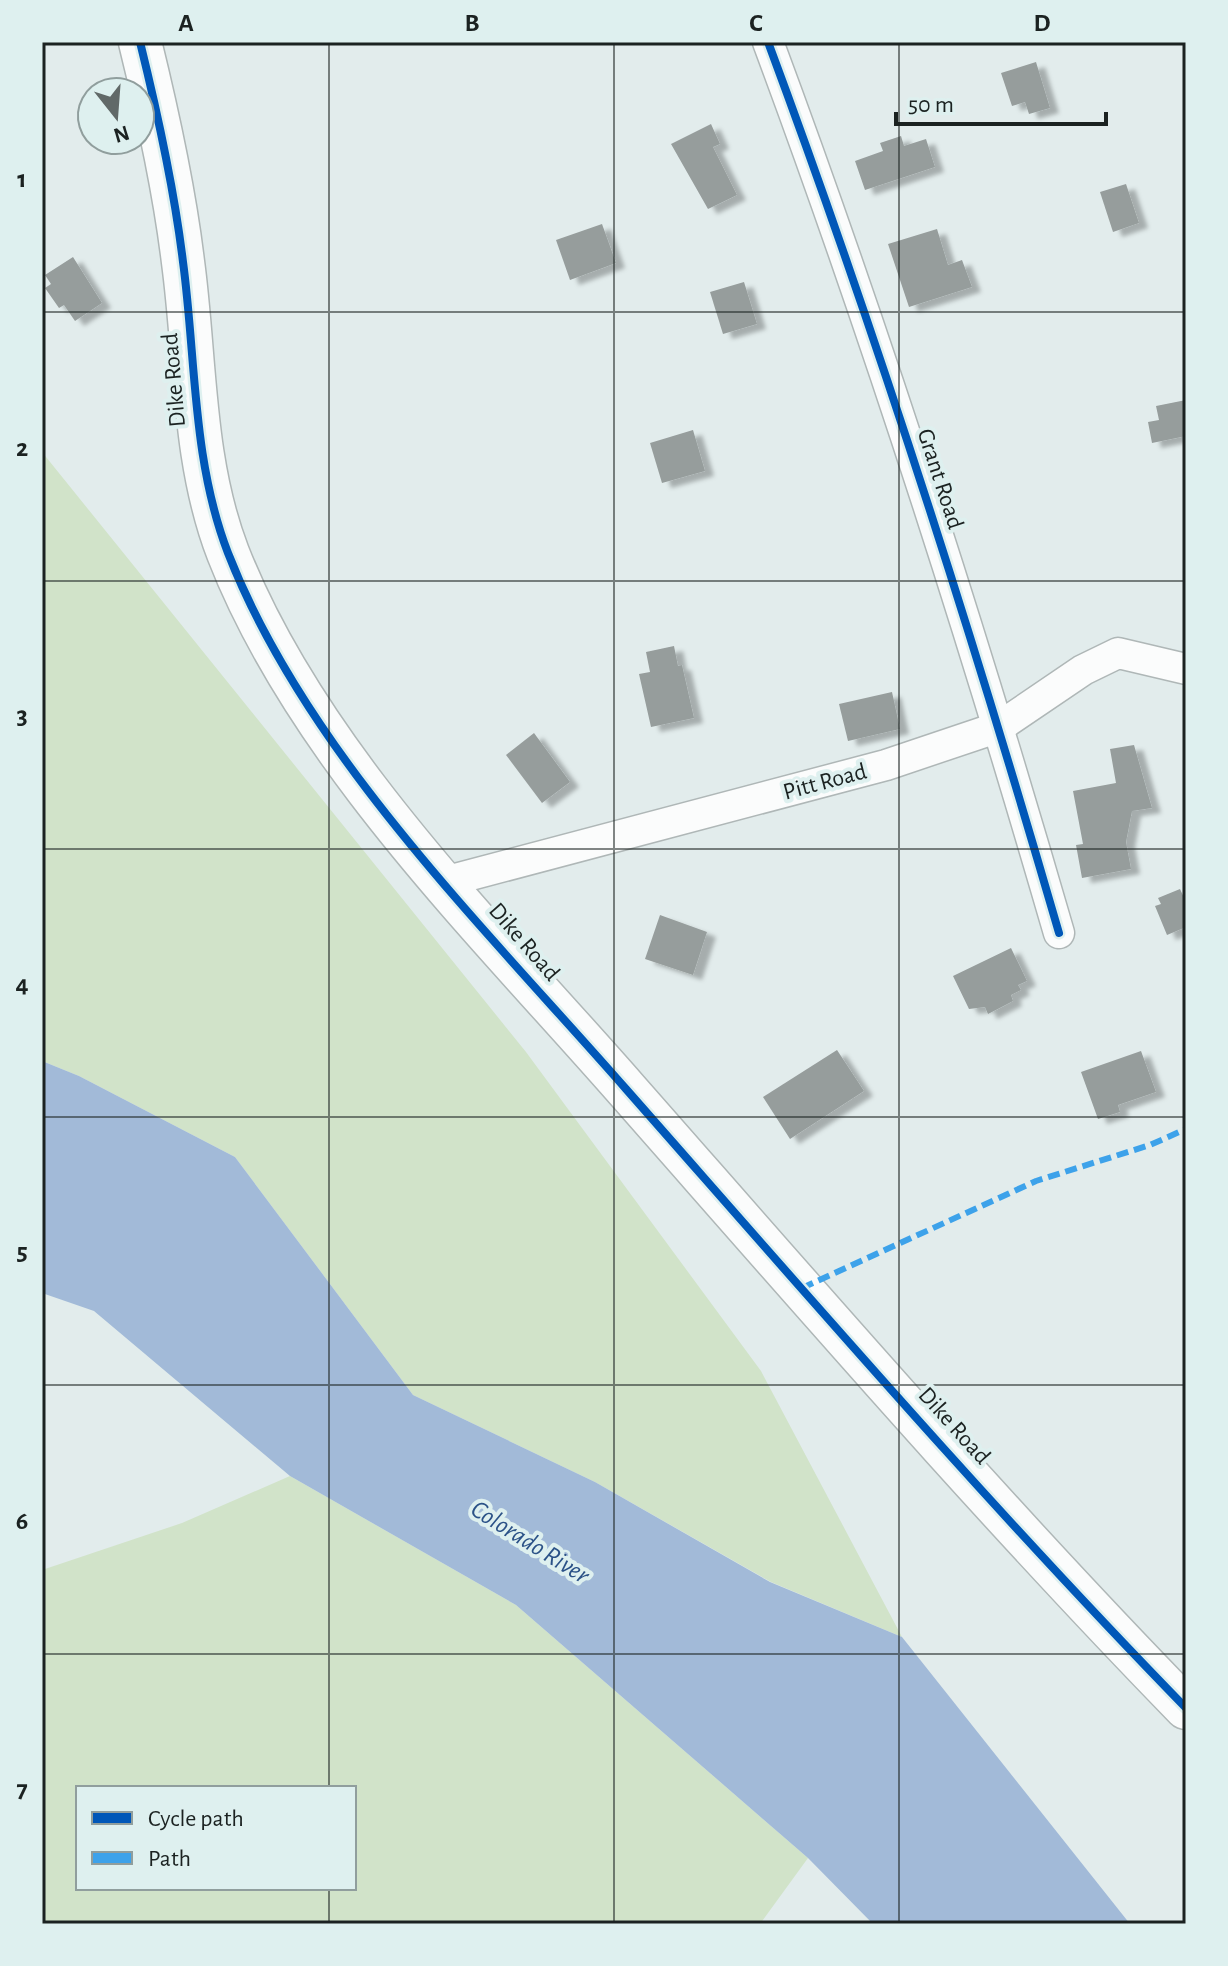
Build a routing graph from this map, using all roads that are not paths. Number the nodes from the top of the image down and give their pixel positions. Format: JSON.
{"nodes":[{"id":1,"x":140,"y":42,"type":"edge"},
{"id":2,"x":768,"y":42,"type":"edge"},
{"id":3,"x":1186,"y":669,"type":"edge"},
{"id":4,"x":999,"y":727,"type":"junction"},
{"id":5,"x":444,"y":882,"type":"junction"},
{"id":6,"x":1059,"y":933,"type":"dead end"},
{"id":7,"x":1186,"y":1708,"type":"edge"}],
"edges":[{"from":1,"to":5,"type":"street","name":"Dike Road"},
{"from":2,"to":4,"type":"street","name":"Grant Road"},
{"from":3,"to":4,"type":"street","name":"Pitt Road"},
{"from":4,"to":5,"type":"street","name":"Pitt Road"},
{"from":4,"to":6,"type":"street","name":"Grant Road"},
{"from":5,"to":7,"type":"street","name":"Dike Road"}]}
